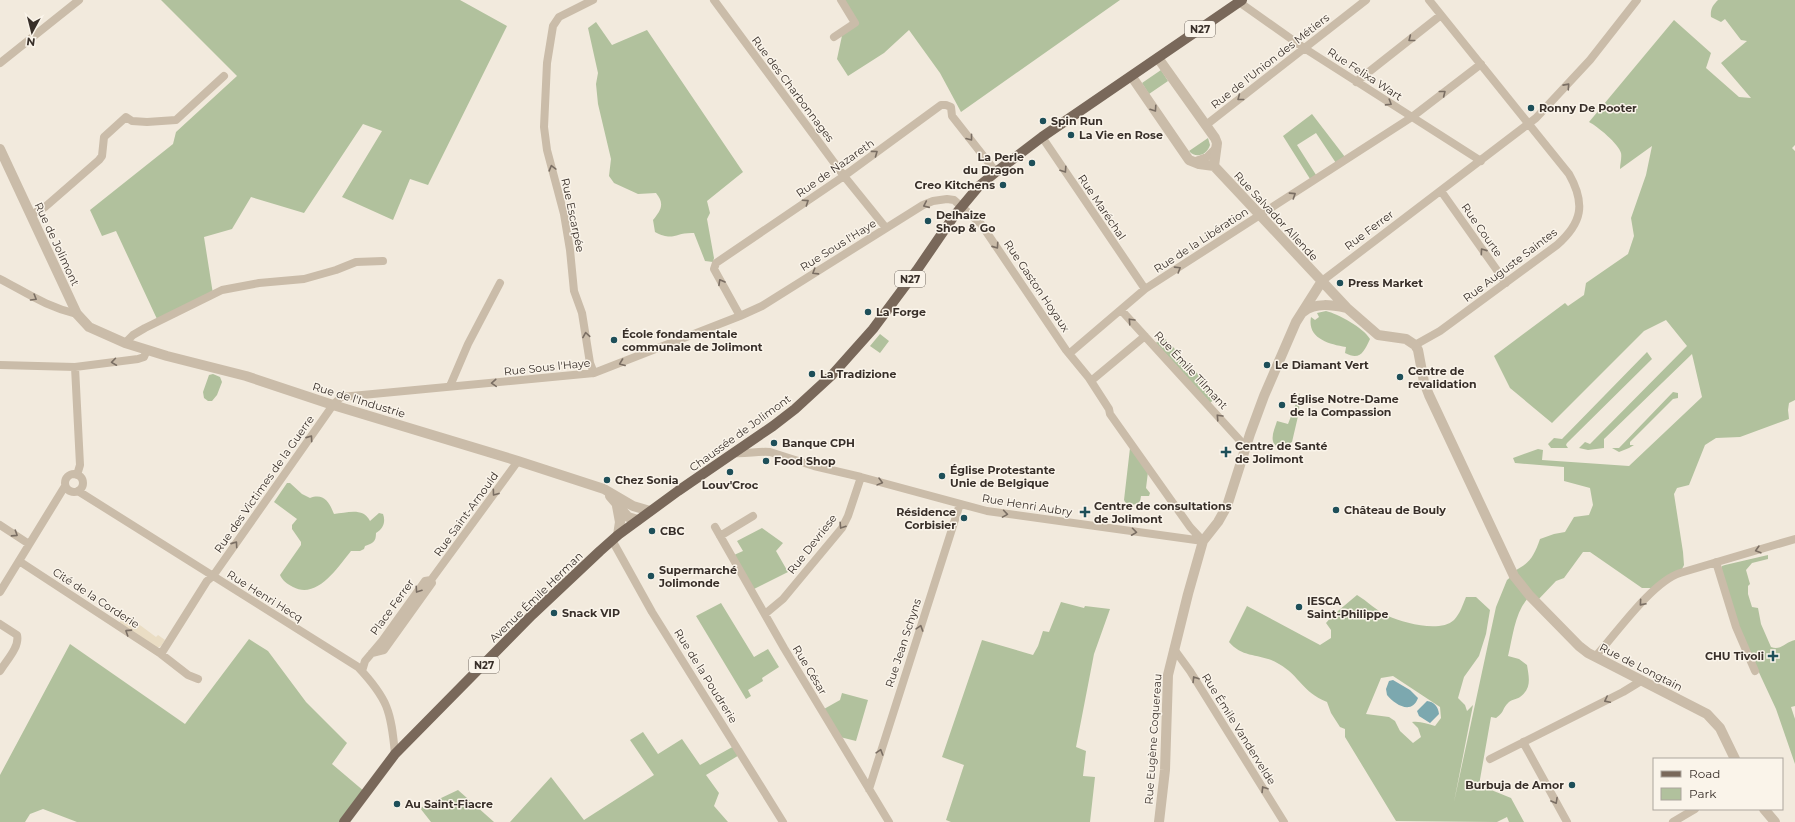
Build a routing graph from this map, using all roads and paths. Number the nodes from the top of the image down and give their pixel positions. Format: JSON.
{"nodes":[{"id":1,"x":79,"y":0,"type":"edge"},
{"id":2,"x":593,"y":0,"type":"edge"},
{"id":3,"x":714,"y":0,"type":"edge"},
{"id":4,"x":841,"y":0,"type":"edge"},
{"id":5,"x":1366,"y":0,"type":"edge"},
{"id":6,"x":1429,"y":0,"type":"edge"},
{"id":7,"x":1636,"y":0,"type":"edge"},
{"id":8,"x":1240,"y":1,"type":"edge"},
{"id":9,"x":1441,"y":15,"type":"junction"},
{"id":10,"x":834,"y":37,"type":"dead end"},
{"id":11,"x":1304,"y":48,"type":"junction"},
{"id":12,"x":1158,"y":58,"type":"junction"},
{"id":13,"x":0,"y":63,"type":"edge"},
{"id":14,"x":1481,"y":64,"type":"junction"},
{"id":15,"x":224,"y":76,"type":"dead end"},
{"id":16,"x":1132,"y":77,"type":"junction"},
{"id":17,"x":1356,"y":82,"type":"junction"},
{"id":18,"x":1412,"y":117,"type":"junction"},
{"id":19,"x":1529,"y":123,"type":"junction"},
{"id":20,"x":1206,"y":125,"type":"junction"},
{"id":21,"x":1042,"y":137,"type":"junction"},
{"id":22,"x":1217,"y":147,"type":"junction"},
{"id":23,"x":0,"y":149,"type":"edge"},
{"id":24,"x":1480,"y":161,"type":"junction"},
{"id":25,"x":1193,"y":162,"type":"junction"},
{"id":26,"x":1214,"y":166,"type":"junction"},
{"id":27,"x":996,"y":172,"type":"junction"},
{"id":28,"x":844,"y":176,"type":"junction"},
{"id":29,"x":1440,"y":191,"type":"junction"},
{"id":30,"x":962,"y":206,"type":"junction"},
{"id":31,"x":31,"y":215,"type":"junction"},
{"id":32,"x":1260,"y":216,"type":"junction"},
{"id":33,"x":886,"y":228,"type":"junction"},
{"id":34,"x":383,"y":261,"type":"dead end"},
{"id":35,"x":0,"y":280,"type":"edge"},
{"id":36,"x":1322,"y":281,"type":"junction"},
{"id":37,"x":500,"y":283,"type":"dead end"},
{"id":38,"x":1506,"y":283,"type":"junction"},
{"id":39,"x":1145,"y":289,"type":"junction"},
{"id":40,"x":1347,"y":308,"type":"junction"},
{"id":41,"x":1121,"y":310,"type":"junction"},
{"id":42,"x":77,"y":314,"type":"junction"},
{"id":43,"x":740,"y":316,"type":"junction"},
{"id":44,"x":1299,"y":316,"type":"junction"},
{"id":45,"x":107,"y":335,"type":"joint"},
{"id":46,"x":1145,"y":336,"type":"junction"},
{"id":47,"x":124,"y":343,"type":"junction"},
{"id":48,"x":1415,"y":345,"type":"junction"},
{"id":49,"x":147,"y":350,"type":"junction"},
{"id":50,"x":1070,"y":354,"type":"junction"},
{"id":51,"x":0,"y":364,"type":"edge"},
{"id":52,"x":75,"y":368,"type":"junction"},
{"id":53,"x":594,"y":374,"type":"junction"},
{"id":54,"x":1091,"y":381,"type":"junction"},
{"id":55,"x":450,"y":386,"type":"junction"},
{"id":56,"x":333,"y":405,"type":"junction"},
{"id":57,"x":1246,"y":446,"type":"junction"},
{"id":58,"x":733,"y":453,"type":"junction"},
{"id":59,"x":518,"y":461,"type":"junction"},
{"id":60,"x":77,"y":475,"type":"junction"},
{"id":61,"x":861,"y":477,"type":"junction"},
{"id":62,"x":66,"y":486,"type":"junction"},
{"id":63,"x":78,"y":491,"type":"junction"},
{"id":64,"x":607,"y":493,"type":"junction"},
{"id":65,"x":960,"y":504,"type":"junction"},
{"id":66,"x":650,"y":511,"type":"junction"},
{"id":67,"x":753,"y":516,"type":"dead end"},
{"id":68,"x":638,"y":520,"type":"junction"},
{"id":69,"x":0,"y":525,"type":"edge"},
{"id":70,"x":715,"y":527,"type":"dead end"},
{"id":71,"x":720,"y":536,"type":"junction"},
{"id":72,"x":615,"y":538,"type":"junction"},
{"id":73,"x":1795,"y":539,"type":"edge"},
{"id":74,"x":1203,"y":541,"type":"junction"},
{"id":75,"x":29,"y":544,"type":"junction"},
{"id":76,"x":19,"y":561,"type":"junction"},
{"id":77,"x":1716,"y":562,"type":"junction"},
{"id":78,"x":212,"y":576,"type":"junction"},
{"id":79,"x":431,"y":580,"type":"joint"},
{"id":80,"x":0,"y":592,"type":"edge"},
{"id":81,"x":765,"y":614,"type":"junction"},
{"id":82,"x":0,"y":624,"type":"edge"},
{"id":83,"x":0,"y":629,"type":"edge"},
{"id":84,"x":17,"y":644,"type":"junction"},
{"id":85,"x":1174,"y":649,"type":"junction"},
{"id":86,"x":161,"y":654,"type":"junction"},
{"id":87,"x":1595,"y":657,"type":"junction"},
{"id":88,"x":365,"y":661,"type":"junction"},
{"id":89,"x":354,"y":665,"type":"junction"},
{"id":90,"x":0,"y":671,"type":"edge"},
{"id":91,"x":362,"y":671,"type":"junction"},
{"id":92,"x":1755,"y":672,"type":"dead end"},
{"id":93,"x":198,"y":679,"type":"dead end"},
{"id":94,"x":1641,"y":681,"type":"junction"},
{"id":95,"x":1523,"y":742,"type":"junction"},
{"id":96,"x":395,"y":754,"type":"junction"},
{"id":97,"x":1735,"y":758,"type":"edge"},
{"id":98,"x":1490,"y":759,"type":"dead end"},
{"id":99,"x":869,"y":789,"type":"junction"},
{"id":100,"x":1693,"y":810,"type":"edge"},
{"id":101,"x":1765,"y":810,"type":"edge"},
{"id":102,"x":344,"y":822,"type":"edge"},
{"id":103,"x":783,"y":822,"type":"edge"},
{"id":104,"x":889,"y":822,"type":"edge"},
{"id":105,"x":1159,"y":822,"type":"edge"},
{"id":106,"x":1284,"y":822,"type":"edge"},
{"id":107,"x":1567,"y":822,"type":"edge"},
{"id":108,"x":1673,"y":822,"type":"edge"},
{"id":109,"x":1775,"y":822,"type":"edge"}],
"edges":[{"from":1,"to":13,"type":"street"},
{"from":53,"to":2,"type":"street","name":"Rue Escarpée","one_way":true},
{"from":3,"to":28,"type":"street","name":"Rue des Charbonnages"},
{"from":4,"to":10,"type":"street"},
{"from":5,"to":11,"type":"street","name":"Rue de l'Union des Métiers"},
{"from":6,"to":9,"type":"street","name":"Rue Auguste Saintes"},
{"from":19,"to":7,"type":"street","name":"Rue Ferrer","one_way":true},
{"from":8,"to":11,"type":"street","name":"Rue Felixa Wart"},
{"from":8,"to":12,"type":"main road","name":"Chaussée de Jolimont","number":"N27"},
{"from":9,"to":14,"type":"street","name":"Rue Auguste Saintes"},
{"from":9,"to":17,"type":"street","one_way":true},
{"from":11,"to":17,"type":"street","name":"Rue Felixa Wart"},
{"from":11,"to":20,"type":"street","name":"Rue de l'Union des Métiers","one_way":true},
{"from":12,"to":16,"type":"main road","name":"Chaussée de Jolimont","number":"N27"},
{"from":12,"to":20,"type":"street"},
{"from":18,"to":14,"type":"street","name":"Rue de la Libération","one_way":true},
{"from":14,"to":19,"type":"street","name":"Rue Auguste Saintes"},
{"from":15,"to":31,"type":"street"},
{"from":16,"to":21,"type":"main road","name":"Chaussée de Jolimont","number":"N27"},
{"from":16,"to":25,"type":"street","one_way":true},
{"from":17,"to":18,"type":"street","name":"Rue Felixa Wart","one_way":true},
{"from":18,"to":24,"type":"street","name":"Rue Felixa Wart"},
{"from":32,"to":18,"type":"street","name":"Rue de la Libération","one_way":true},
{"from":19,"to":24,"type":"street","name":"Rue Ferrer"},
{"from":19,"to":38,"type":"street","name":"Rue Auguste Saintes"},
{"from":20,"to":22,"type":"street"},
{"from":21,"to":27,"type":"main road","name":"Chaussée de Jolimont","number":"N27"},
{"from":21,"to":39,"type":"street","name":"Rue Maréchal","one_way":true},
{"from":22,"to":25,"type":"street"},
{"from":22,"to":26,"type":"street"},
{"from":23,"to":31,"type":"street","name":"Rue de Jolimont"},
{"from":24,"to":29,"type":"street","name":"Rue Ferrer"},
{"from":25,"to":26,"type":"street"},
{"from":26,"to":32,"type":"street","name":"Rue Salvador Allende"},
{"from":28,"to":27,"type":"street","name":"Rue de Nazareth","one_way":true},
{"from":27,"to":30,"type":"main road","name":"Chaussée de Jolimont","number":"N27"},
{"from":28,"to":33,"type":"street","name":"Rue des Charbonnages"},
{"from":43,"to":28,"type":"street","name":"Rue de Nazareth","one_way":true},
{"from":29,"to":36,"type":"street","name":"Rue Ferrer"},
{"from":38,"to":29,"type":"street","name":"Rue Courte","one_way":true},
{"from":30,"to":33,"type":"street","name":"Rue Sous l'Haye","one_way":true},
{"from":30,"to":50,"type":"street","name":"Rue Gaston Hoyaux","one_way":true},
{"from":30,"to":58,"type":"main road","name":"Chaussée de Jolimont","number":"N27"},
{"from":31,"to":42,"type":"street","name":"Rue de Jolimont"},
{"from":32,"to":36,"type":"street","name":"Rue Salvador Allende"},
{"from":39,"to":32,"type":"street","name":"Rue de la Libération","one_way":true},
{"from":33,"to":43,"type":"street","name":"Rue Sous l'Haye","one_way":true},
{"from":34,"to":47,"type":"street"},
{"from":35,"to":42,"type":"street","one_way":true},
{"from":36,"to":40,"type":"street","name":"Rue Salvador Allende"},
{"from":36,"to":44,"type":"street","name":"Rue Ferrer"},
{"from":37,"to":55,"type":"street"},
{"from":38,"to":48,"type":"street","name":"Rue Auguste Saintes"},
{"from":39,"to":41,"type":"street","name":"Rue de la Libération"},
{"from":40,"to":44,"type":"street"},
{"from":40,"to":48,"type":"street","name":"Rue Salvador Allende"},
{"from":46,"to":41,"type":"street","name":"Rue Émile Tilmant","one_way":true},
{"from":41,"to":50,"type":"street","name":"Rue de la Libération"},
{"from":42,"to":45,"type":"street","name":"Rue de Jolimont"},
{"from":43,"to":53,"type":"street","name":"Rue Sous l'Haye","one_way":true},
{"from":44,"to":57,"type":"street","name":"Rue Ferrer"},
{"from":45,"to":47,"type":"street","name":"Rue de l'Industrie"},
{"from":46,"to":54,"type":"street"},
{"from":57,"to":46,"type":"street","name":"Rue Émile Tilmant","one_way":true},
{"from":47,"to":49,"type":"street","name":"Rue de l'Industrie"},
{"from":48,"to":87,"type":"street","name":"Rue de Longtain"},
{"from":49,"to":52,"type":"street","one_way":true},
{"from":49,"to":56,"type":"street","name":"Rue de l'Industrie"},
{"from":50,"to":54,"type":"street","name":"Rue Gaston Hoyaux"},
{"from":51,"to":52,"type":"street"},
{"from":52,"to":60,"type":"street"},
{"from":53,"to":55,"type":"street","name":"Rue Sous l'Haye","one_way":true},
{"from":54,"to":74,"type":"street","name":"Rue Gaston Hoyaux"},
{"from":55,"to":56,"type":"street","name":"Rue Sous l'Haye"},
{"from":56,"to":59,"type":"street","name":"Rue de l'Industrie"},
{"from":78,"to":56,"type":"street","name":"Rue des Victimes de la Guerre","one_way":true},
{"from":57,"to":74,"type":"street","name":"Rue Ferrer"},
{"from":58,"to":61,"type":"street","name":"Rue Henri Aubry"},
{"from":58,"to":66,"type":"main road","name":"Chaussée de Jolimont","number":"N27"},
{"from":59,"to":64,"type":"street","name":"Rue de l'Industrie"},
{"from":59,"to":79,"type":"street","name":"Rue Saint-Arnould","one_way":true},
{"from":60,"to":62,"type":"street"},
{"from":60,"to":63,"type":"street"},
{"from":61,"to":65,"type":"street","name":"Rue Henri Aubry","one_way":true},
{"from":61,"to":81,"type":"street","name":"Rue Devriese","one_way":true},
{"from":62,"to":63,"type":"street"},
{"from":62,"to":75,"type":"street"},
{"from":63,"to":78,"type":"street","name":"Rue Henri Hecq"},
{"from":64,"to":66,"type":"street","name":"Rue de l'Industrie"},
{"from":64,"to":68,"type":"street"},
{"from":64,"to":72,"type":"street"},
{"from":65,"to":74,"type":"street","name":"Rue Henri Aubry","one_way":true},
{"from":99,"to":65,"type":"street","name":"Rue Jean Schyns","one_way":true},
{"from":66,"to":68,"type":"main road","number":"N27"},
{"from":67,"to":71,"type":"street"},
{"from":68,"to":72,"type":"main road","name":"Avenue Émile Herman","number":"N27"},
{"from":69,"to":75,"type":"street","one_way":true},
{"from":70,"to":71,"type":"street","name":"Rue César"},
{"from":71,"to":81,"type":"street","name":"Rue César"},
{"from":72,"to":96,"type":"main road","name":"Avenue Émile Herman","number":"N27"},
{"from":72,"to":103,"type":"street","name":"Rue de la Poudrerie"},
{"from":73,"to":77,"type":"street","one_way":true},
{"from":74,"to":85,"type":"street","name":"Rue Eugène Coquereau"},
{"from":75,"to":76,"type":"street"},
{"from":76,"to":80,"type":"street"},
{"from":86,"to":76,"type":"street","name":"Cité de la Corderie","one_way":true},
{"from":77,"to":87,"type":"street","one_way":true},
{"from":77,"to":92,"type":"street"},
{"from":78,"to":86,"type":"street"},
{"from":78,"to":89,"type":"street","name":"Rue Henri Hecq"},
{"from":79,"to":88,"type":"street","name":"Place Ferrer"},
{"from":81,"to":99,"type":"street","name":"Rue César"},
{"from":82,"to":84,"type":"street"},
{"from":83,"to":84,"type":"street"},
{"from":84,"to":90,"type":"street"},
{"from":85,"to":105,"type":"street","name":"Rue Eugène Coquereau"},
{"from":106,"to":85,"type":"street","name":"Rue Émile Vandervelde","one_way":true},
{"from":86,"to":93,"type":"street","name":"Cité de la Corderie"},
{"from":87,"to":94,"type":"street","name":"Rue de Longtain"},
{"from":88,"to":89,"type":"street"},
{"from":88,"to":91,"type":"street"},
{"from":89,"to":91,"type":"street","name":"Rue Henri Hecq"},
{"from":91,"to":96,"type":"street","name":"Rue Henri Hecq"},
{"from":94,"to":95,"type":"street","one_way":true},
{"from":94,"to":97,"type":"street","name":"Rue de Longtain"},
{"from":95,"to":98,"type":"street"},
{"from":95,"to":107,"type":"street","one_way":true},
{"from":96,"to":102,"type":"main road","name":"Avenue Émile Herman","number":"N27"},
{"from":99,"to":104,"type":"street","name":"Rue César"},
{"from":100,"to":108,"type":"street"},
{"from":101,"to":109,"type":"street"}]}
